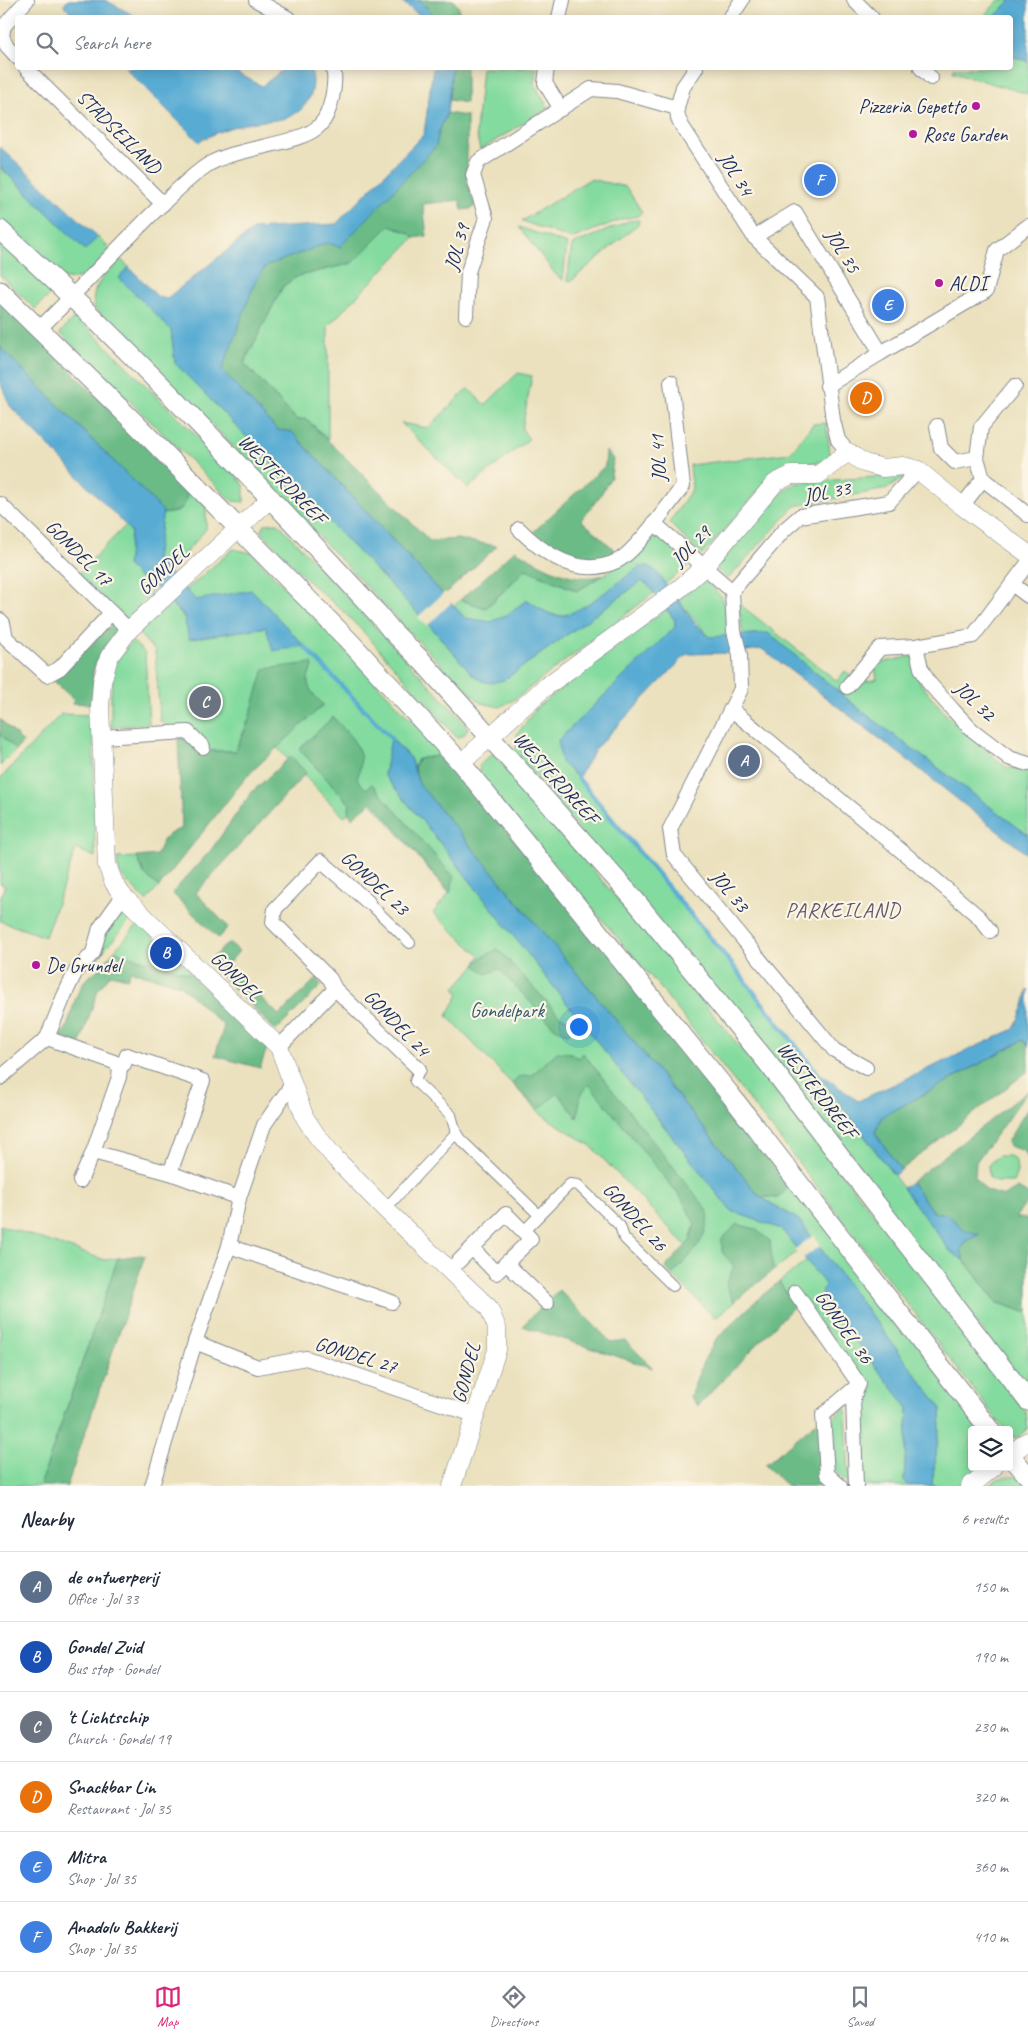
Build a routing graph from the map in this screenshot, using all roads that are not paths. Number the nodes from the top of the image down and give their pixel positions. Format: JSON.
{"nodes":[{"id":1,"x":27,"y":0,"type":"edge"},
{"id":2,"x":256,"y":0,"type":"edge"},
{"id":3,"x":563,"y":0,"type":"edge"},
{"id":4,"x":742,"y":0,"type":"edge"},
{"id":5,"x":854,"y":0,"type":"edge"},
{"id":6,"x":283,"y":15,"type":"edge"},
{"id":7,"x":560,"y":15,"type":"edge"},
{"id":8,"x":732,"y":15,"type":"edge"},
{"id":9,"x":869,"y":15,"type":"edge"},
{"id":10,"x":15,"y":55,"type":"edge"},
{"id":11,"x":28,"y":70,"type":"edge"},
{"id":12,"x":333,"y":70,"type":"edge"},
{"id":13,"x":547,"y":70,"type":"edge"},
{"id":14,"x":695,"y":70,"type":"edge"},
{"id":15,"x":923,"y":70,"type":"edge"},
{"id":16,"x":932,"y":78,"type":"dead end"},
{"id":17,"x":677,"y":108,"type":"junction"},
{"id":18,"x":561,"y":109,"type":"junction"},
{"id":19,"x":163,"y":204,"type":"junction"},
{"id":20,"x":1028,"y":226,"type":"edge"},
{"id":21,"x":0,"y":230,"type":"edge"},
{"id":22,"x":754,"y":237,"type":"junction"},
{"id":23,"x":0,"y":291,"type":"edge"},
{"id":24,"x":72,"y":296,"type":"junction"},
{"id":25,"x":466,"y":316,"type":"dead end"},
{"id":26,"x":40,"y":328,"type":"junction"},
{"id":27,"x":881,"y":353,"type":"junction"},
{"id":28,"x":671,"y":382,"type":"dead end"},
{"id":29,"x":828,"y":386,"type":"junction"},
{"id":30,"x":1015,"y":386,"type":"dead end"},
{"id":31,"x":937,"y":426,"type":"dead end"},
{"id":32,"x":848,"y":452,"type":"junction"},
{"id":33,"x":977,"y":458,"type":"junction"},
{"id":34,"x":918,"y":470,"type":"junction"},
{"id":35,"x":983,"y":479,"type":"junction"},
{"id":36,"x":271,"y":498,"type":"junction"},
{"id":37,"x":0,"y":504,"type":"edge"},
{"id":38,"x":962,"y":506,"type":"junction"},
{"id":39,"x":1028,"y":515,"type":"edge"},
{"id":40,"x":654,"y":523,"type":"junction"},
{"id":41,"x":239,"y":528,"type":"junction"},
{"id":42,"x":519,"y":529,"type":"dead end"},
{"id":43,"x":1028,"y":554,"type":"edge"},
{"id":44,"x":1028,"y":563,"type":"edge"},
{"id":45,"x":704,"y":568,"type":"junction"},
{"id":46,"x":1012,"y":584,"type":"junction"},
{"id":47,"x":732,"y":590,"type":"junction"},
{"id":48,"x":1028,"y":596,"type":"edge"},
{"id":49,"x":111,"y":613,"type":"junction"},
{"id":50,"x":0,"y":620,"type":"edge"},
{"id":51,"x":129,"y":630,"type":"junction"},
{"id":52,"x":3,"y":641,"type":"edge"},
{"id":53,"x":916,"y":646,"type":"junction"},
{"id":54,"x":847,"y":687,"type":"dead end"},
{"id":55,"x":731,"y":709,"type":"junction"},
{"id":56,"x":101,"y":737,"type":"junction"},
{"id":57,"x":489,"y":737,"type":"junction"},
{"id":58,"x":204,"y":747,"type":"dead end"},
{"id":59,"x":460,"y":763,"type":"junction"},
{"id":60,"x":1028,"y":764,"type":"edge"},
{"id":61,"x":123,"y":896,"type":"junction"},
{"id":62,"x":368,"y":902,"type":"joint"},
{"id":63,"x":990,"y":931,"type":"dead end"},
{"id":64,"x":410,"y":943,"type":"dead end"},
{"id":65,"x":335,"y":989,"type":"junction"},
{"id":66,"x":47,"y":1038,"type":"junction"},
{"id":67,"x":279,"y":1047,"type":"junction"},
{"id":68,"x":120,"y":1067,"type":"junction"},
{"id":69,"x":866,"y":1068,"type":"dead end"},
{"id":70,"x":419,"y":1069,"type":"joint"},
{"id":71,"x":0,"y":1078,"type":"edge"},
{"id":72,"x":292,"y":1084,"type":"junction"},
{"id":73,"x":456,"y":1133,"type":"junction"},
{"id":74,"x":93,"y":1152,"type":"junction"},
{"id":75,"x":170,"y":1173,"type":"junction"},
{"id":76,"x":80,"y":1180,"type":"dead end"},
{"id":77,"x":239,"y":1198,"type":"junction"},
{"id":78,"x":385,"y":1209,"type":"junction"},
{"id":79,"x":539,"y":1215,"type":"junction"},
{"id":80,"x":523,"y":1232,"type":"junction"},
{"id":81,"x":229,"y":1246,"type":"junction"},
{"id":82,"x":472,"y":1248,"type":"junction"},
{"id":83,"x":506,"y":1263,"type":"junction"},
{"id":84,"x":450,"y":1270,"type":"junction"},
{"id":85,"x":673,"y":1286,"type":"dead end"},
{"id":86,"x":796,"y":1292,"type":"dead end"},
{"id":87,"x":392,"y":1302,"type":"dead end"},
{"id":88,"x":547,"y":1303,"type":"dead end"},
{"id":89,"x":195,"y":1342,"type":"junction"},
{"id":90,"x":859,"y":1384,"type":"junction"},
{"id":91,"x":1028,"y":1401,"type":"edge"},
{"id":92,"x":476,"y":1416,"type":"junction"},
{"id":93,"x":987,"y":1426,"type":"edge"},
{"id":94,"x":1028,"y":1441,"type":"edge"},
{"id":95,"x":1013,"y":1451,"type":"edge"},
{"id":96,"x":1013,"y":1459,"type":"edge"},
{"id":97,"x":989,"y":1471,"type":"edge"},
{"id":98,"x":1028,"y":1476,"type":"edge"},
{"id":99,"x":155,"y":1485,"type":"edge"},
{"id":100,"x":452,"y":1486,"type":"edge"},
{"id":101,"x":840,"y":1486,"type":"edge"},
{"id":102,"x":856,"y":1486,"type":"edge"},
{"id":103,"x":970,"y":1486,"type":"edge"}],
"edges":[{"from":1,"to":10,"type":"street"},
{"from":2,"to":6,"type":"street"},
{"from":3,"to":7,"type":"street"},
{"from":4,"to":8,"type":"street"},
{"from":5,"to":9,"type":"street"},
{"from":11,"to":19,"type":"street","name":"STADSEILAND"},
{"from":12,"to":19,"type":"street","name":"STADSEILAND"},
{"from":13,"to":18,"type":"street"},
{"from":14,"to":17,"type":"street"},
{"from":15,"to":16,"type":"street"},
{"from":17,"to":18,"type":"street"},
{"from":17,"to":22,"type":"street","name":"JOL 34"},
{"from":18,"to":25,"type":"street","name":"JOL 39"},
{"from":19,"to":24,"type":"street","name":"STADSEILAND"},
{"from":20,"to":27,"type":"street"},
{"from":21,"to":24,"type":"main road","name":"WESTERDREEF"},
{"from":22,"to":27,"type":"street","name":"JOL 35"},
{"from":22,"to":29,"type":"street","name":"JOL 34"},
{"from":23,"to":26,"type":"main road"},
{"from":24,"to":26,"type":"street","name":"STADSEILAND"},
{"from":24,"to":36,"type":"main road","name":"WESTERDREEF"},
{"from":26,"to":41,"type":"main road"},
{"from":27,"to":29,"type":"street"},
{"from":28,"to":40,"type":"street","name":"JOL 41"},
{"from":29,"to":32,"type":"street","name":"JOL 34"},
{"from":30,"to":33,"type":"street"},
{"from":31,"to":33,"type":"street"},
{"from":32,"to":34,"type":"street"},
{"from":32,"to":45,"type":"street","name":"JOL 29"},
{"from":33,"to":35,"type":"street"},
{"from":34,"to":38,"type":"street"},
{"from":34,"to":47,"type":"street","name":"JOL 33"},
{"from":35,"to":38,"type":"street"},
{"from":35,"to":39,"type":"street"},
{"from":36,"to":41,"type":"street","name":"GONDEL"},
{"from":36,"to":57,"type":"main road","name":"WESTERDREEF"},
{"from":37,"to":49,"type":"street","name":"GONDEL 17"},
{"from":38,"to":43,"type":"street"},
{"from":40,"to":42,"type":"street","name":"JOL 41"},
{"from":40,"to":45,"type":"street"},
{"from":41,"to":51,"type":"street","name":"GONDEL"},
{"from":41,"to":59,"type":"main road"},
{"from":44,"to":46,"type":"street"},
{"from":45,"to":47,"type":"street"},
{"from":45,"to":57,"type":"street","name":"JOL 29"},
{"from":46,"to":48,"type":"street"},
{"from":46,"to":53,"type":"street"},
{"from":47,"to":55,"type":"street","name":"JOL 33"},
{"from":49,"to":51,"type":"street","name":"GONDEL 17"},
{"from":49,"to":52,"type":"street"},
{"from":50,"to":52,"type":"street"},
{"from":51,"to":56,"type":"street","name":"GONDEL"},
{"from":53,"to":54,"type":"street"},
{"from":53,"to":60,"type":"street","name":"JOL 32"},
{"from":55,"to":63,"type":"street"},
{"from":55,"to":69,"type":"street","name":"JOL 33"},
{"from":56,"to":58,"type":"street"},
{"from":56,"to":61,"type":"street","name":"GONDEL"},
{"from":57,"to":59,"type":"street","name":"JOL 29"},
{"from":57,"to":91,"type":"main road","name":"WESTERDREEF"},
{"from":59,"to":93,"type":"main road"},
{"from":61,"to":66,"type":"street"},
{"from":61,"to":67,"type":"street","name":"GONDEL"},
{"from":62,"to":64,"type":"street","name":"GONDEL 23"},
{"from":62,"to":65,"type":"street","name":"GONDEL 23"},
{"from":65,"to":67,"type":"street"},
{"from":65,"to":70,"type":"street","name":"GONDEL 24"},
{"from":66,"to":68,"type":"street"},
{"from":66,"to":71,"type":"street"},
{"from":67,"to":72,"type":"street","name":"GONDEL"},
{"from":68,"to":74,"type":"street"},
{"from":68,"to":75,"type":"street"},
{"from":70,"to":73,"type":"street","name":"GONDEL 24"},
{"from":72,"to":77,"type":"street"},
{"from":72,"to":78,"type":"street","name":"GONDEL"},
{"from":73,"to":78,"type":"street"},
{"from":73,"to":79,"type":"street","name":"GONDEL 24"},
{"from":74,"to":75,"type":"street"},
{"from":74,"to":76,"type":"street"},
{"from":75,"to":77,"type":"street"},
{"from":77,"to":81,"type":"street"},
{"from":78,"to":84,"type":"street","name":"GONDEL"},
{"from":79,"to":80,"type":"street","name":"GONDEL 26"},
{"from":79,"to":85,"type":"street","name":"GONDEL 26"},
{"from":80,"to":82,"type":"street"},
{"from":80,"to":83,"type":"street"},
{"from":81,"to":87,"type":"street"},
{"from":81,"to":89,"type":"street"},
{"from":82,"to":83,"type":"street"},
{"from":82,"to":84,"type":"street"},
{"from":83,"to":88,"type":"street"},
{"from":84,"to":92,"type":"street","name":"GONDEL"},
{"from":86,"to":90,"type":"street","name":"GONDEL 36"},
{"from":89,"to":92,"type":"street","name":"GONDEL 27"},
{"from":89,"to":99,"type":"street"},
{"from":90,"to":101,"type":"street","name":"GONDEL 36"},
{"from":90,"to":102,"type":"street","name":"GONDEL 36"},
{"from":92,"to":100,"type":"street","name":"GONDEL"},
{"from":94,"to":95,"type":"street"},
{"from":96,"to":98,"type":"main road"},
{"from":97,"to":103,"type":"street"}]}
